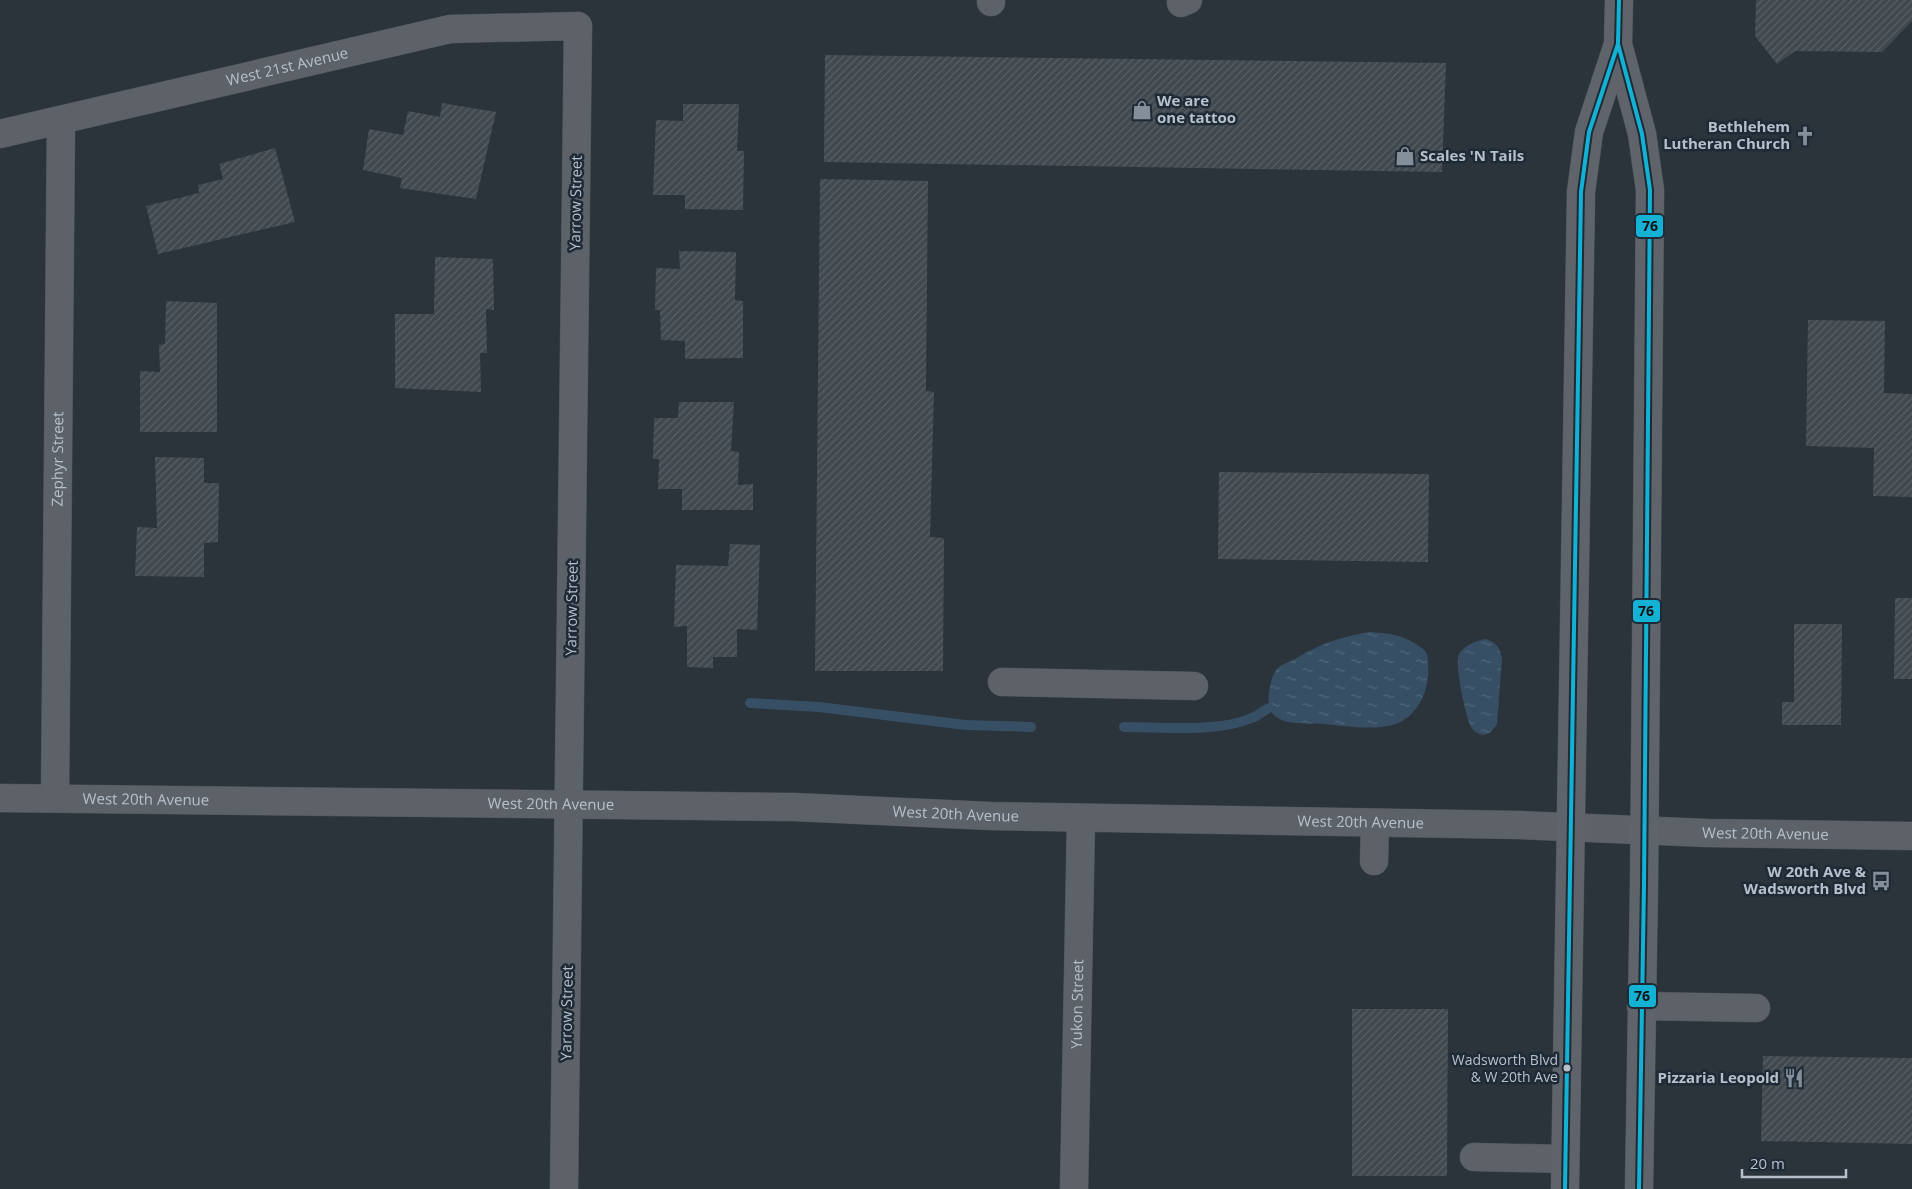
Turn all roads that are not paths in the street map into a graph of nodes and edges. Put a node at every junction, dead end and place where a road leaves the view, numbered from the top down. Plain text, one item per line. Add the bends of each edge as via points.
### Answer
1 (1619, 0) edge
2 (578, 26) joint
3 (1618, 44) junction
4 (61, 120) junction
5 (0, 134) edge
6 (1002, 682) dead end
7 (1194, 686) dead end
8 (0, 798) edge
9 (54, 798) junction
10 (570, 803) junction
11 (1081, 818) junction
12 (1375, 822) junction
13 (1570, 828) junction
14 (1644, 830) junction
15 (1912, 836) edge
16 (1374, 861) dead end
17 (1642, 1006) junction
18 (1756, 1008) dead end
19 (1474, 1157) dead end
20 (1565, 1160) junction
21 (564, 1189) edge
22 (1074, 1189) edge
23 (1565, 1189) edge
24 (1639, 1189) edge

1 - 3 main road
2 - 4 street, West 21st Avenue via 450,29
2 - 10 street, Yarrow Street
3 - 13 main road via 1589,132 1581,192
3 - 14 main road via 1642,134 1650,190
4 - 5 street, West 21st Avenue
4 - 9 street, Zephyr Street
6 - 7 street
8 - 9 street, West 20th Avenue
9 - 10 street, West 20th Avenue
10 - 11 street, West 20th Avenue via 794,807
10 - 21 street, Yarrow Street
11 - 12 street, West 20th Avenue
11 - 22 street, Yukon Street
12 - 13 street, West 20th Avenue
12 - 16 street
13 - 14 street, West 20th Avenue
13 - 20 main road
14 - 15 street, West 20th Avenue
14 - 17 main road
17 - 18 street
17 - 24 main road
19 - 20 street
20 - 23 main road

